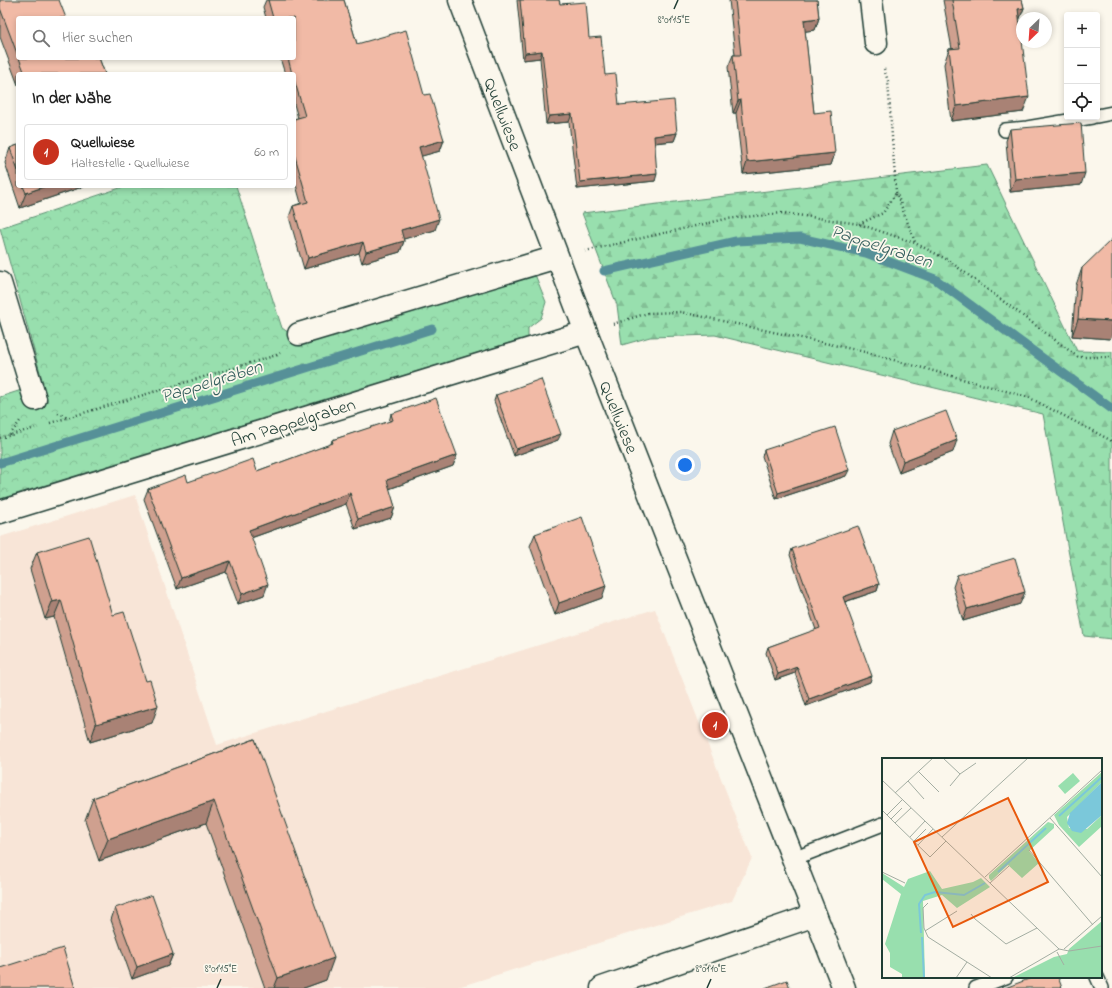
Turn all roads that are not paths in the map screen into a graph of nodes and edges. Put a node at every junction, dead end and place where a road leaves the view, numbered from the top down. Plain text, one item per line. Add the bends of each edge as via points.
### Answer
1 (460, 0) edge
2 (872, 0) edge
3 (876, 43) road end
4 (1112, 113) edge
5 (1100, 115) edge
6 (1074, 120) edge
7 (1005, 130) dead end
8 (557, 257) junction
9 (0, 283) edge
10 (586, 332) junction
11 (299, 334) road end
12 (35, 399) dead end
13 (0, 512) edge
14 (882, 824) edge
15 (793, 859) junction
16 (815, 916) junction
17 (1003, 978) edge
18 (1097, 978) edge
19 (602, 988) edge
20 (844, 988) edge
21 (976, 988) edge
22 (1102, 988) edge

1 - 8 street, Quellwiese
2 - 3 street
4 - 5 lane
6 - 7 lane
8 - 10 street, Quellwiese
8 - 11 street
9 - 12 street
10 - 13 street, Am Pappelgraben
10 - 15 street, Quellwiese
14 - 15 lane
15 - 16 street, Quellwiese
16 - 19 street
16 - 20 street, Quellwiese
17 - 21 lane
18 - 22 lane

